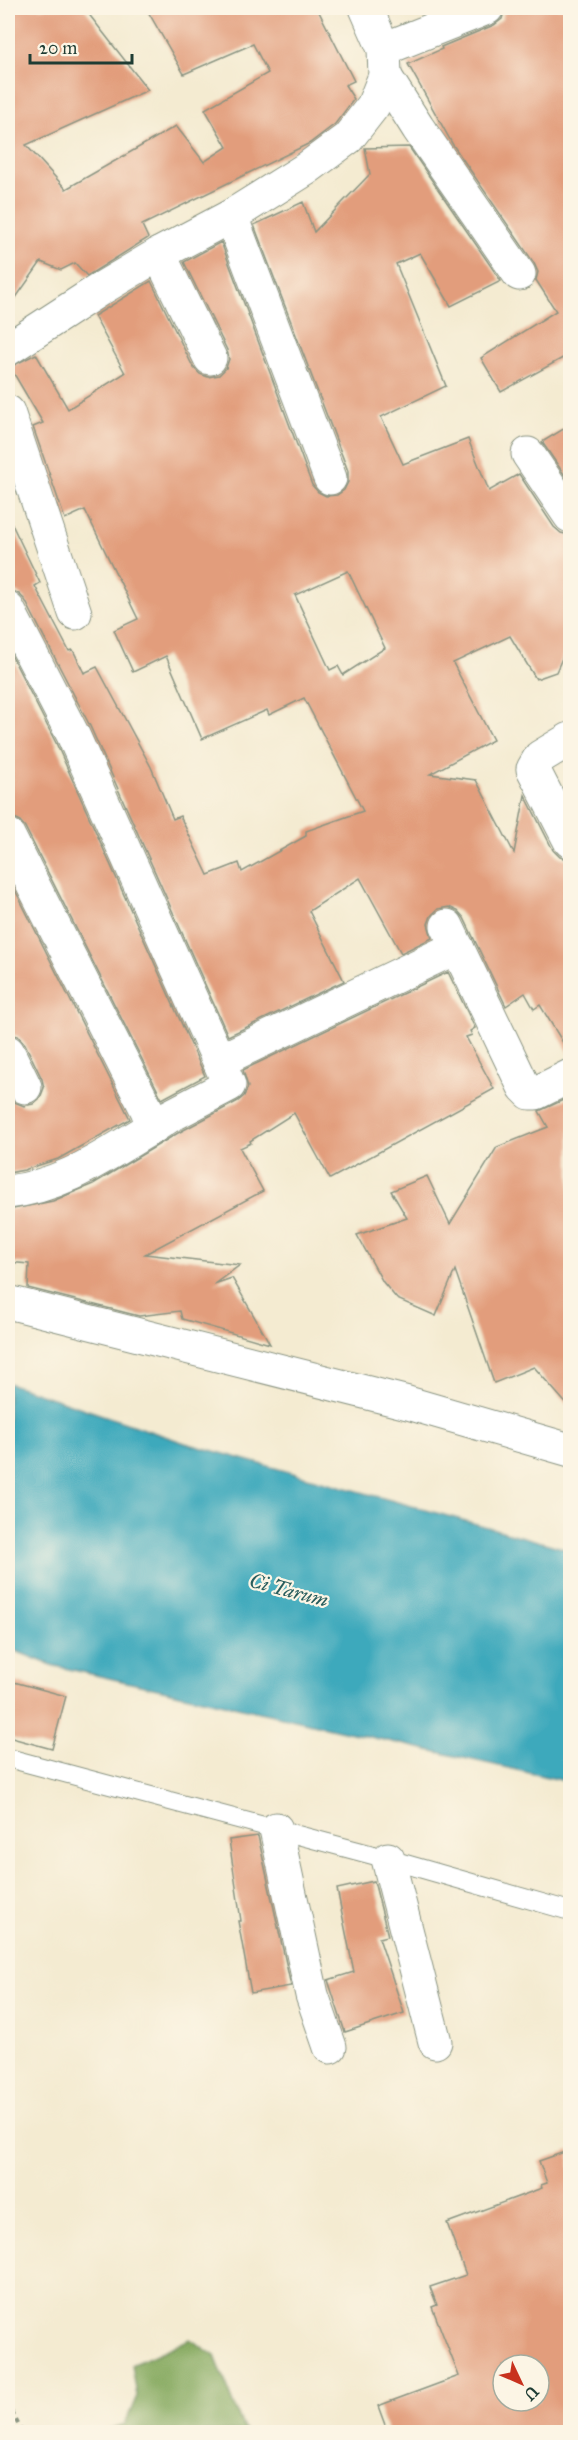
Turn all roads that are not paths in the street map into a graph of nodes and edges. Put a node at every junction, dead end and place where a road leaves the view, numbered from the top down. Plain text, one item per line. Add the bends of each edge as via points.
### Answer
1 (366, 8) edge
2 (488, 8) edge
3 (385, 63) junction
4 (231, 216) junction
5 (159, 254) junction
6 (519, 274) dead end
7 (8, 349) edge
8 (210, 358) dead end
9 (8, 412) edge
10 (528, 454) dead end
11 (330, 478) dead end
12 (570, 516) edge
13 (8, 609) edge
14 (75, 613) dead end
15 (570, 739) edge
16 (8, 836) edge
17 (570, 841) edge
18 (8, 1052) edge
19 (219, 1061) junction
20 (570, 1076) edge
21 (25, 1087) dead end
22 (153, 1127) junction
23 (8, 1192) edge
24 (8, 1302) edge
25 (570, 1450) edge
26 (8, 1758) edge
27 (276, 1829) junction
28 (388, 1859) junction
29 (570, 1911) edge
30 (435, 2042) dead end
31 (330, 2047) dead end

1 - 3 street
2 - 3 street
3 - 4 street via 373,106 348,138
3 - 6 street via 424,137
4 - 5 street
4 - 11 street
5 - 7 street
5 - 8 street
9 - 14 street
10 - 12 street
13 - 19 street via 73,735
15 - 17 street via 540,757 533,769
16 - 22 street
18 - 21 street
19 - 20 street via 452,936 524,1087 536,1094
19 - 22 street via 229,1085
22 - 23 street via 63,1179
24 - 25 street via 408,1403
26 - 27 lane
27 - 28 lane
27 - 31 street via 312,1995
28 - 29 lane
28 - 30 street

